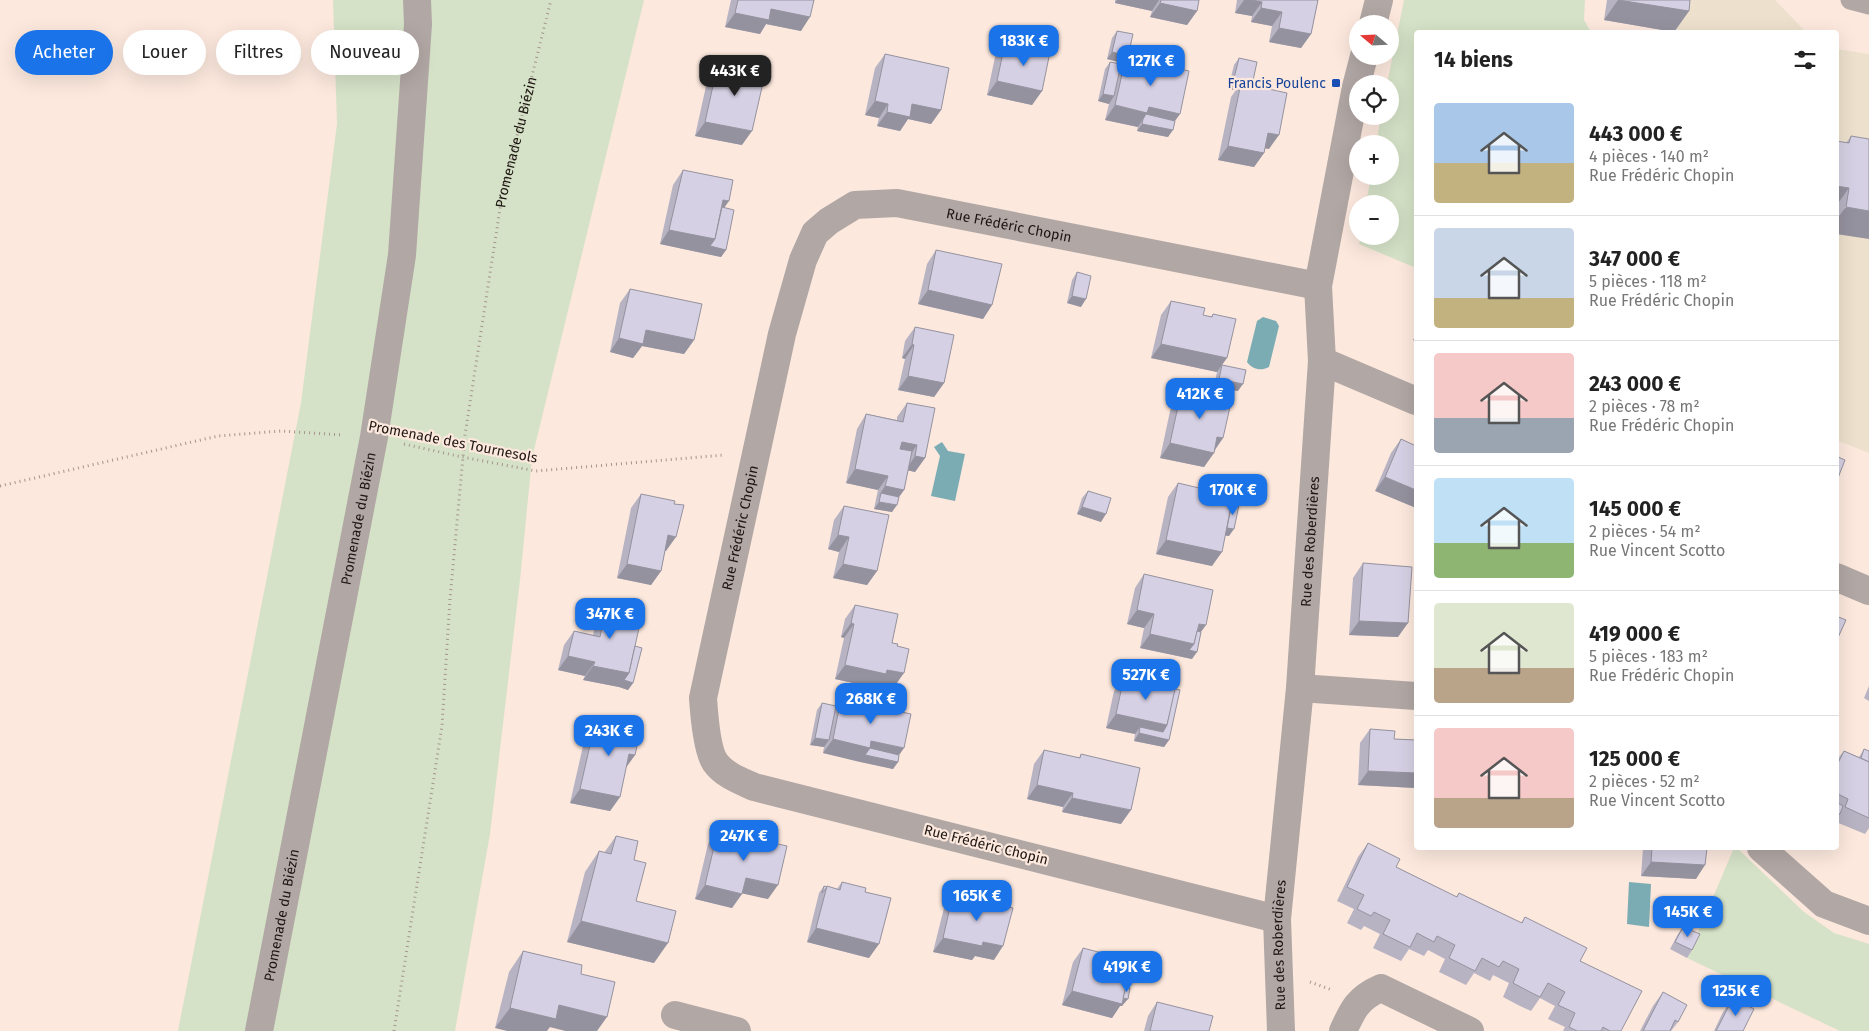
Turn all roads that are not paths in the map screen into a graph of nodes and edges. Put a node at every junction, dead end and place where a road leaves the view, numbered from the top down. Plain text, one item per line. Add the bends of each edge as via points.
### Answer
1 (417, 0) edge
2 (1379, 0) edge
3 (1850, 0) edge
4 (1869, 5) edge
5 (1375, 15) edge
6 (1362, 65) edge
7 (1318, 286) junction
8 (1322, 361) junction
9 (1414, 400) edge
10 (1839, 578) edge
11 (1869, 591) edge
12 (1300, 688) junction
13 (1414, 696) edge
14 (1763, 850) edge
15 (1277, 919) junction
16 (1869, 921) edge
17 (675, 1016) dead end
18 (259, 1031) edge
19 (737, 1031) edge
20 (1281, 1031) edge
21 (1343, 1031) edge
22 (1470, 1031) edge

1 - 18 street, Promenade du Biézin via 402,255 374,437
2 - 5 street
3 - 4 lane
6 - 7 street, Rue des Roberdières
7 - 8 street, Rue des Roberdières
7 - 15 street, Rue Frédéric Chopin via 897,203 855,205 829,221 815,233 803,260 782,334 704,698 706,728 715,762 734,778 754,787
8 - 9 street
8 - 12 street, Rue des Roberdières
10 - 11 street
12 - 13 street
12 - 15 street, Rue des Roberdières
14 - 16 street via 1824,904
15 - 20 street, Rue des Roberdières
17 - 19 street
21 - 22 street via 1353,1009 1367,995 1381,988

